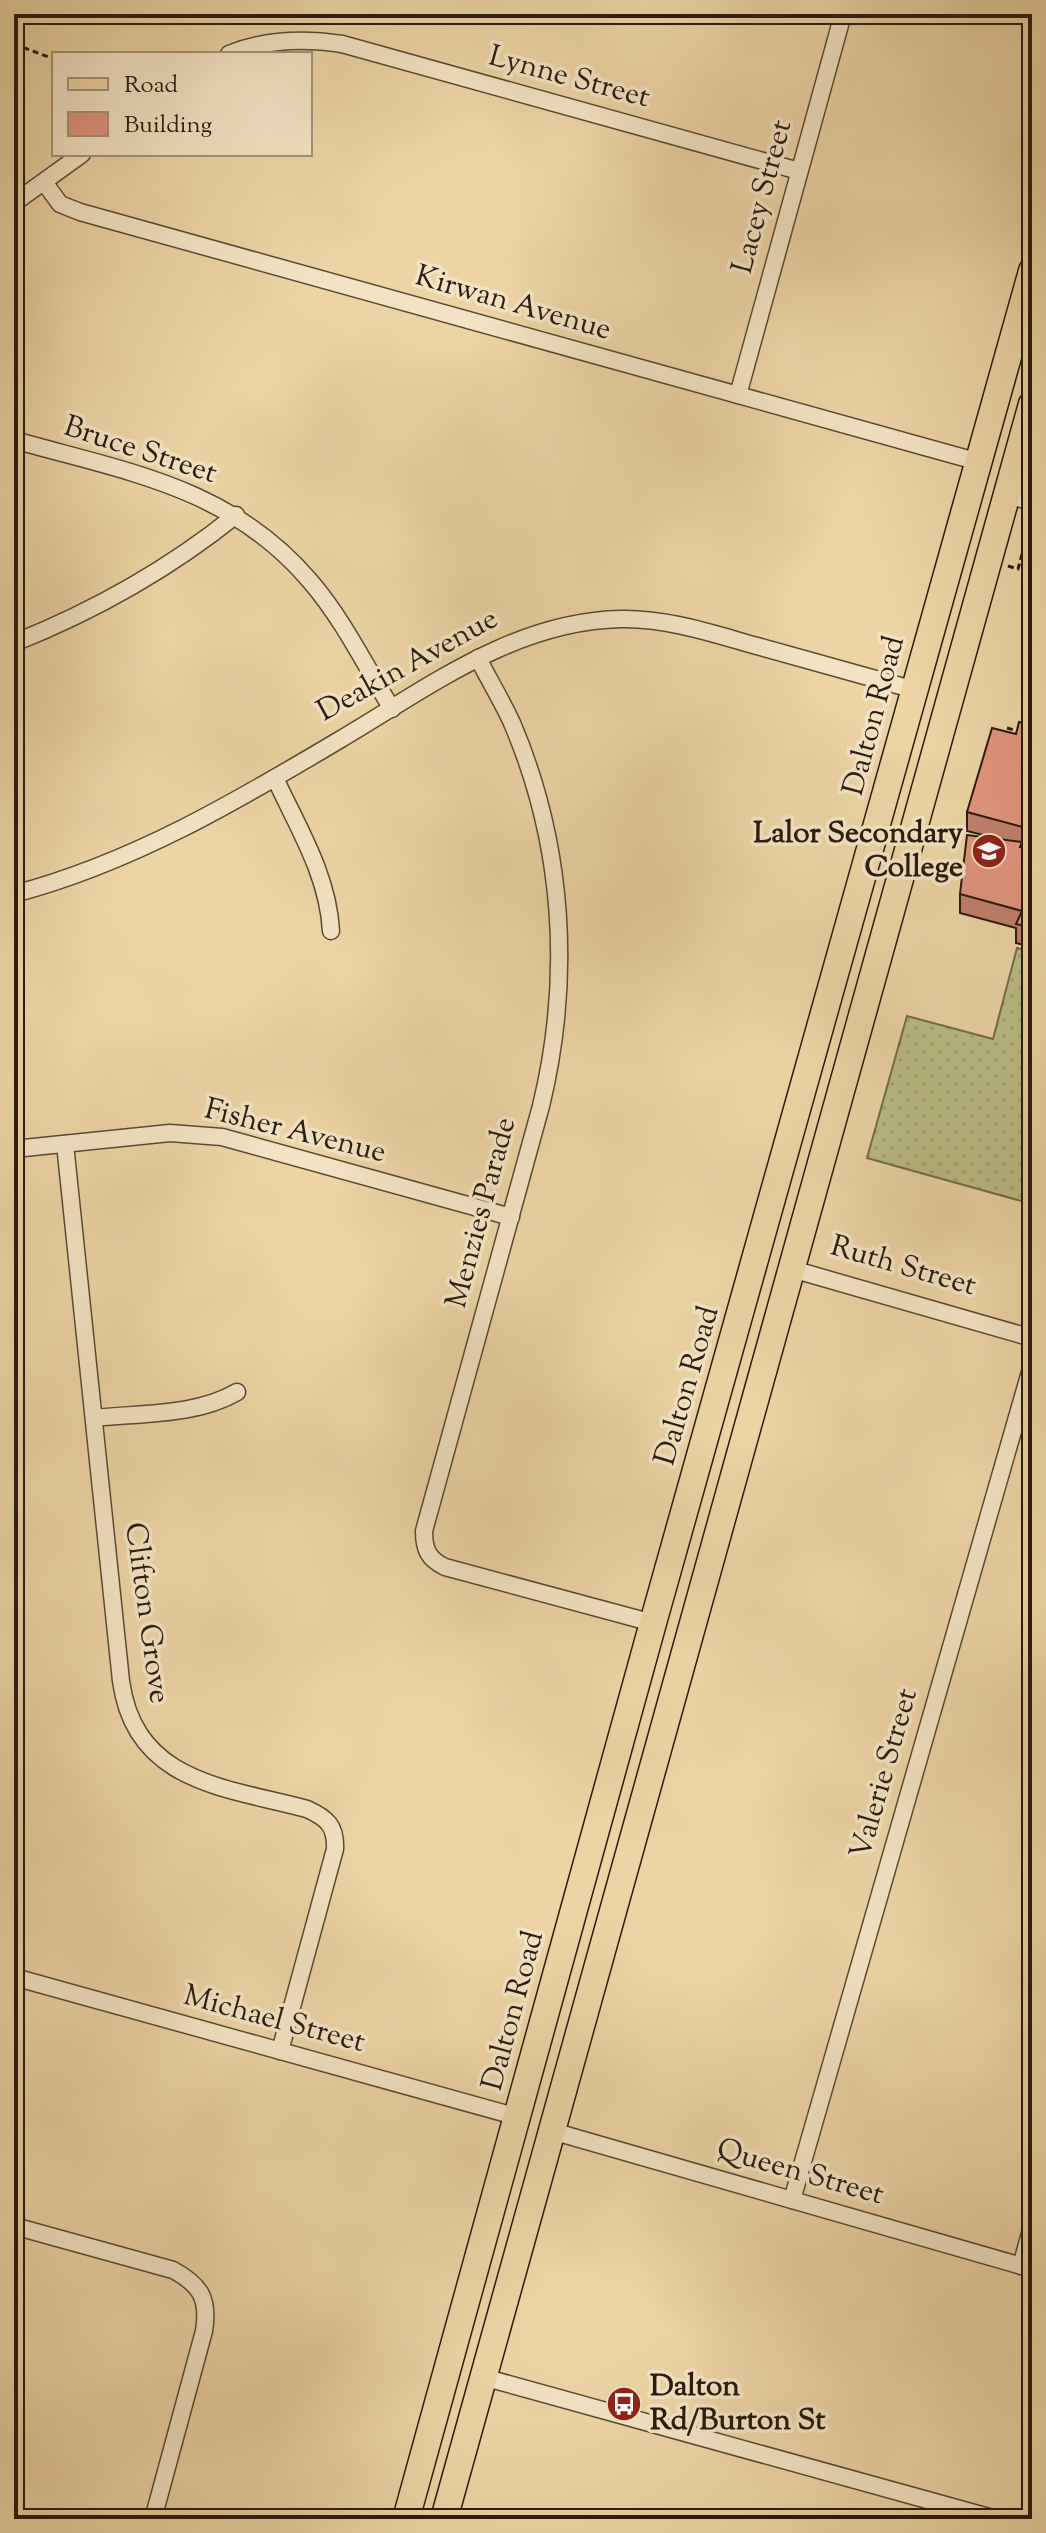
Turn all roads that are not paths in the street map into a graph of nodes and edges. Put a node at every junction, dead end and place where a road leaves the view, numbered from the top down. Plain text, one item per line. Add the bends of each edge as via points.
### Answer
1 (843, 14) edge
2 (235, 52) edge
3 (79, 156) edge
4 (799, 171) junction
5 (44, 182) junction
6 (14, 203) edge
7 (1032, 271) edge
8 (738, 395) junction
9 (1032, 404) edge
10 (14, 440) edge
11 (979, 462) junction
12 (1020, 499) edge
13 (236, 515) junction
14 (14, 643) edge
15 (478, 658) junction
16 (915, 690) junction
17 (950, 700) junction
18 (392, 709) junction
19 (275, 778) junction
20 (14, 894) edge
21 (331, 931) dead end
22 (65, 1144) junction
23 (14, 1149) edge
24 (511, 1217) junction
25 (757, 1259) junction
26 (792, 1269) junction
27 (1032, 1338) edge
28 (1032, 1365) edge
29 (237, 1392) dead end
30 (94, 1418) junction
31 (653, 1623) junction
32 (14, 1977) edge
33 (280, 2051) junction
34 (518, 2117) junction
35 (552, 2131) junction
36 (792, 2200) junction
37 (14, 2226) edge
38 (1032, 2226) edge
39 (1026, 2267) edge
40 (449, 2367) junction
41 (483, 2377) junction
42 (153, 2519) edge
43 (406, 2519) edge
44 (444, 2519) edge
45 (996, 2519) edge

1 - 4 street, Lacey Street
2 - 4 street, Lynne Street via 289,40 342,44
3 - 5 street
4 - 8 street, Lacey Street
5 - 6 street
5 - 8 street, Kirwan Avenue via 60,204 80,212
7 - 11 main road, Dalton Road
8 - 11 street, Kirwan Avenue
9 - 12 main road
10 - 13 street, Bruce Street via 175,486
11 - 16 main road, Dalton Road
12 - 17 main road
13 - 14 street via 154,573
13 - 18 street, Bruce Street via 312,583
15 - 16 street, Deakin Avenue via 539,631 624,619 700,630
15 - 18 street, Deakin Avenue
15 - 24 street, Menzies Parade via 511,722 537,797 559,915 558,1011 551,1063
16 - 17 main road, Deakin Avenue
16 - 25 main road, Dalton Road
17 - 26 main road
18 - 19 street, Deakin Avenue
19 - 20 street, Deakin Avenue via 137,851
19 - 21 street via 322,878
22 - 23 street, Fisher Avenue
22 - 24 street, Fisher Avenue via 170,1133 222,1137
22 - 30 street, Clifton Grove
24 - 31 street, Menzies Parade via 424,1544 435,1562 445,1567
25 - 26 main road, Ruth Street
25 - 31 main road, Dalton Road
26 - 27 street, Ruth Street
26 - 35 main road
28 - 36 street, Valerie Street
29 - 30 street via 200,1407
30 - 33 street, Clifton Grove via 121,1681 137,1729 173,1769 307,1809 324,1817 336,1837
31 - 34 main road, Dalton Road
32 - 33 street, Michael Street
33 - 34 street, Michael Street
34 - 40 main road, Dalton Road
35 - 36 street, Queen Street
35 - 41 main road
36 - 39 street, Queen Street
37 - 42 street via 173,2270 201,2292 204,2331
38 - 39 street
40 - 41 main road
40 - 43 main road, Dalton Road
41 - 44 main road
41 - 45 street

